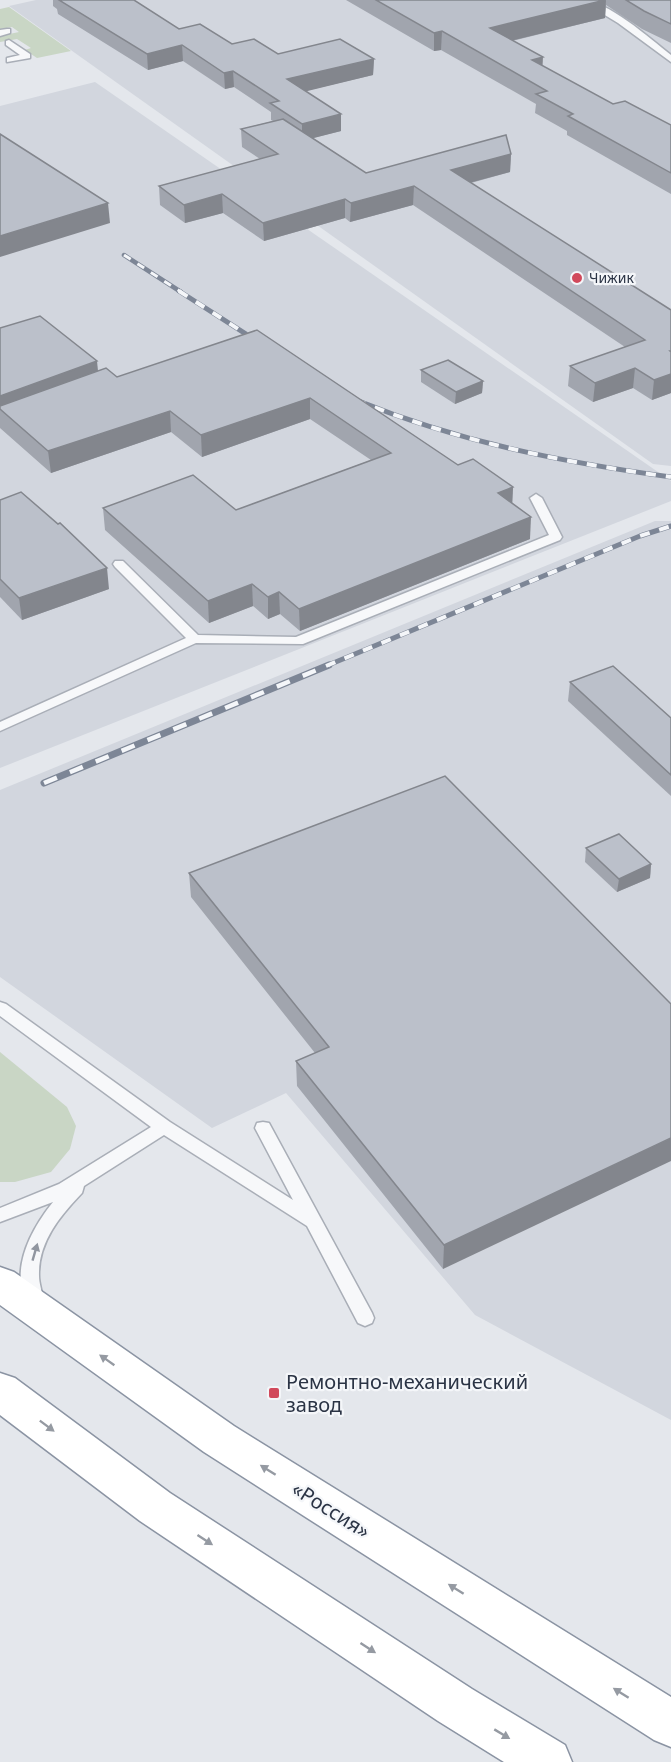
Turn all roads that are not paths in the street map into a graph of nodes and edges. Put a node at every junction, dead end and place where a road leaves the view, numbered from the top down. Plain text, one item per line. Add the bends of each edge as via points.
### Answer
1 (584, 0) edge
2 (9, 43) dead end
3 (0, 52) edge
4 (671, 59) edge
5 (10, 60) junction
6 (0, 62) edge
7 (536, 498) dead end
8 (119, 564) dead end
9 (194, 639) junction
10 (0, 727) edge
11 (0, 1008) edge
12 (164, 1127) junction
13 (263, 1128) dead end
14 (84, 1179) junction
15 (0, 1215) edge
16 (312, 1221) junction
17 (0, 1283) edge
18 (35, 1310) junction
19 (365, 1318) dead end
20 (0, 1391) edge
21 (671, 1724) edge
22 (548, 1762) edge

1 - 4 lane via 621,21
2 - 5 lane via 27,56
3 - 5 lane
5 - 6 lane
7 - 9 lane via 556,537 298,641
8 - 9 lane
9 - 10 lane
11 - 12 lane
12 - 14 lane
12 - 16 lane
13 - 16 lane
14 - 15 lane via 34,1205
18 -> 14 lane via 30,1272 36,1245 48,1220
16 - 19 lane
17 - 18 highway, «Россия»
21 -> 18 highway, «Россия» via 219,1439
20 -> 22 highway via 155,1507

